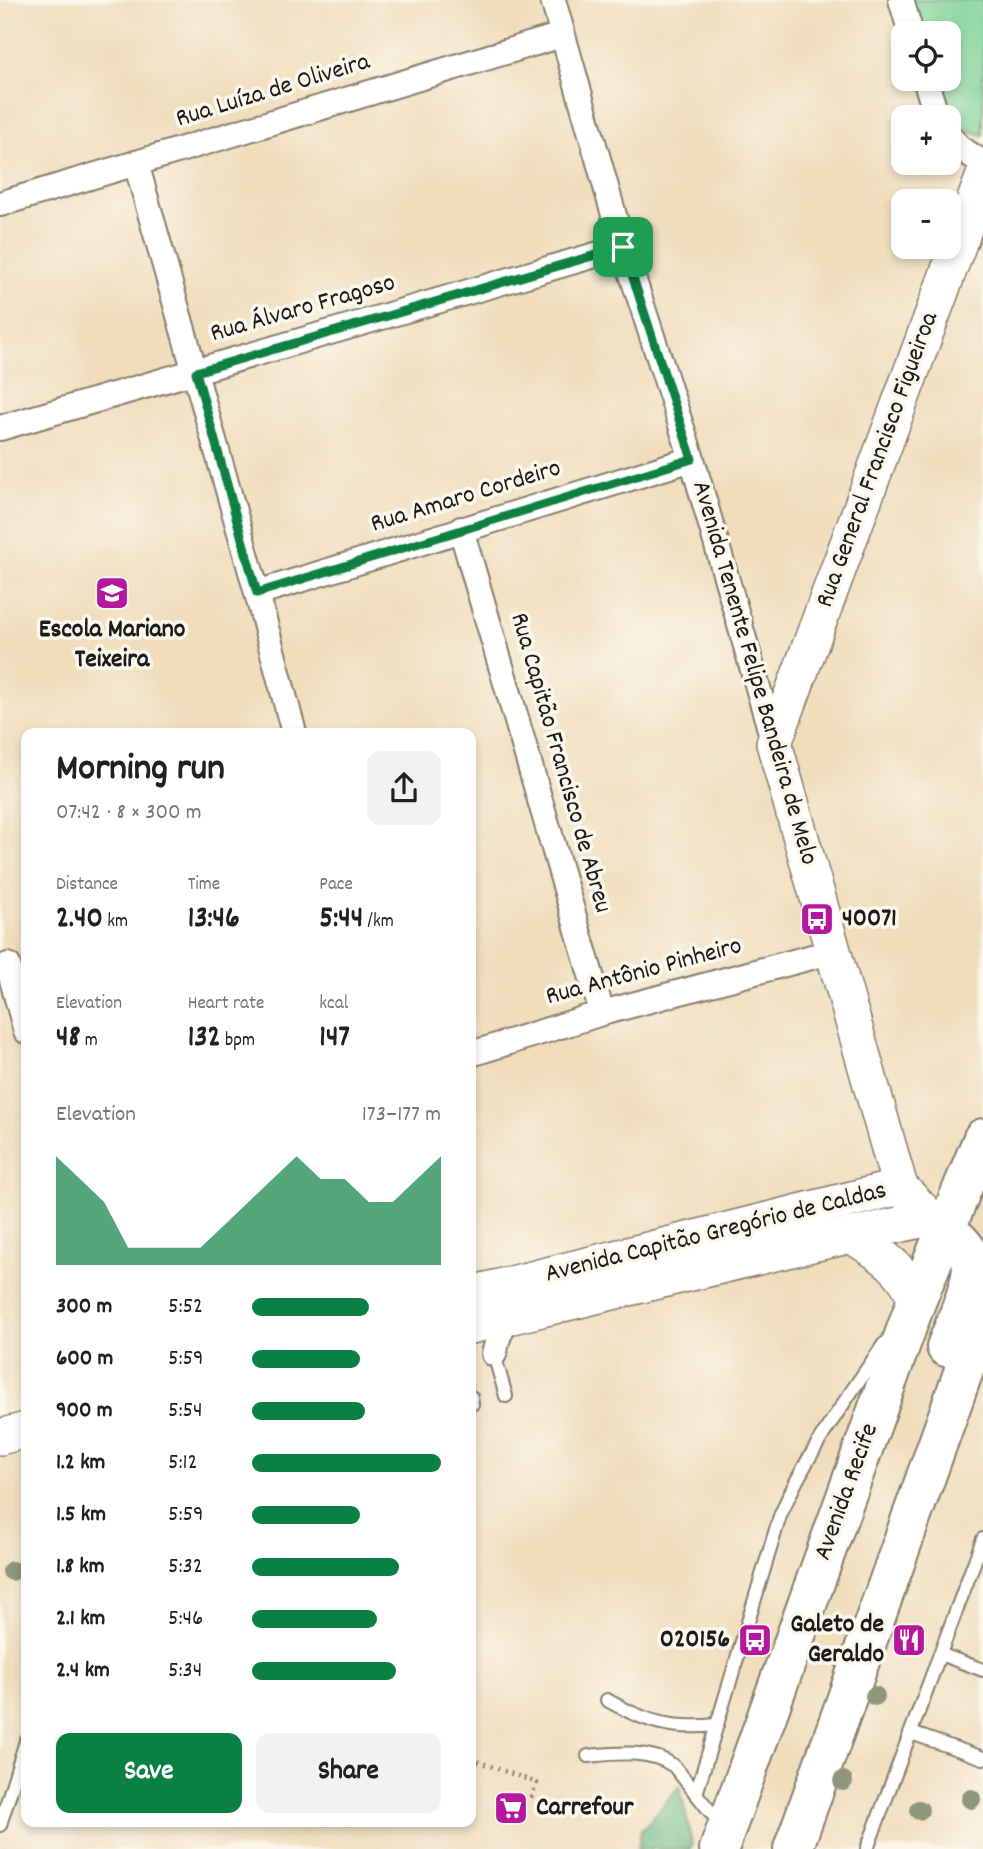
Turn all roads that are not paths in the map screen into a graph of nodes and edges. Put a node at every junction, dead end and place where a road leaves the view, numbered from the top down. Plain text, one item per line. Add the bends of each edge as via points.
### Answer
1 (553, 0) edge
2 (901, 0) edge
3 (907, 21) edge
4 (562, 35) junction
5 (961, 149) edge
6 (136, 163) junction
7 (983, 163) edge
8 (983, 178) edge
9 (0, 204) edge
10 (623, 247) junction
11 (196, 372) junction
12 (0, 428) edge
13 (692, 459) junction
14 (461, 529) junction
15 (257, 593) junction
16 (293, 728) edge
17 (774, 743) junction
18 (834, 951) junction
19 (11, 964) edge
20 (21, 1009) edge
21 (602, 1013) junction
22 (476, 1052) edge
23 (983, 1138) edge
24 (900, 1187) junction
25 (938, 1224) junction
26 (851, 1235) junction
27 (476, 1293) edge
28 (916, 1302) junction
29 (509, 1317) junction
30 (983, 1317) edge
31 (476, 1324) edge
32 (494, 1354) joint
33 (506, 1396) dead end
34 (21, 1431) edge
35 (0, 1437) edge
36 (983, 1539) edge
37 (940, 1654) junction
38 (983, 1670) edge
39 (851, 1688) junction
40 (607, 1700) dead end
41 (717, 1725) junction
42 (911, 1733) junction
43 (588, 1756) dead end
44 (21, 1757) edge
45 (983, 1758) edge
46 (696, 1794) junction
47 (0, 1825) edge
48 (722, 1840) edge
49 (793, 1849) edge
50 (867, 1849) edge

1 - 4 street, Avenida Tenente Felipe Bandeira de Melo
2 - 3 street
4 - 6 street, Rua Luíza de Oliveira
4 - 10 street, Avenida Tenente Felipe Bandeira de Melo
5 - 7 street
6 - 9 street, Rua Luíza de Oliveira
6 - 11 street
8 - 17 main road, Rua General Francisco Figueiroa
10 - 11 street, Rua Álvaro Fragoso
10 - 13 street, Avenida Tenente Felipe Bandeira de Melo
11 - 12 street, Rua Álvaro Fragoso
11 - 15 street
13 - 14 street, Rua Amaro Cordeiro
13 - 17 street, Avenida Tenente Felipe Bandeira de Melo
14 - 15 street, Rua Amaro Cordeiro
14 - 21 street, Rua Capitão Francisco de Abreu
15 - 16 street
17 - 18 main road, Avenida Tenente Felipe Bandeira de Melo
18 - 21 street, Rua Antônio Pinheiro
18 - 24 main road, Avenida Tenente Felipe Bandeira de Melo
19 - 20 street
21 - 22 street, Rua Antônio Pinheiro
23 - 25 main road, Avenida Recife
24 - 25 main road, Avenida Capitão Gregório de Caldas
24 - 27 main road, Avenida Capitão Gregório de Caldas
25 - 26 main road
25 - 28 main road, Avenida Recife
25 - 39 main road via 968,1252 972,1267 860,1602 851,1648
26 - 28 main road, Avenida Capitão Gregório de Caldas via 894,1265 912,1288
26 - 29 main road, Avenida Capitão Gregório de Caldas
28 - 41 lane via 821,1437 790,1492
28 - 48 main road, Avenida Recife
29 - 31 main road, Avenida Capitão Gregório de Caldas
29 - 32 street
30 - 39 main road
32 - 33 lane
34 - 35 main road
36 - 37 lane
37 - 38 lane
37 - 42 lane
39 - 49 main road
40 - 41 lane via 655,1723
41 - 46 lane
42 - 45 lane
42 - 50 lane
43 - 46 lane via 635,1754 665,1760
44 - 47 lane
46 - 48 lane

